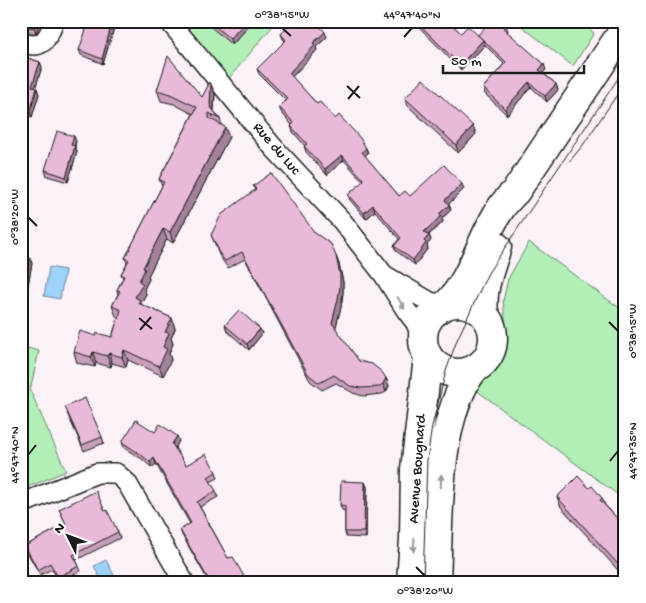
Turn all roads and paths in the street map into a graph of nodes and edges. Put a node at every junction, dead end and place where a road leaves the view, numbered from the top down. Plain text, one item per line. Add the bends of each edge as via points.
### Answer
1 (54, 21) edge
2 (169, 21) edge
3 (625, 28) edge
4 (21, 42) edge
5 (516, 191) junction
6 (384, 275) junction
7 (446, 305) junction
8 (484, 313) junction
9 (426, 349) junction
10 (474, 370) junction
11 (21, 504) edge
12 (184, 582) edge
13 (411, 582) edge
14 (436, 582) edge

1 - 4 street via 41,44 30,46
2 - 6 street, Rue du Luc
3 - 5 main road, Avenue Bougnard
5 - 7 main road, Avenue Bougnard via 501,208 465,280
5 - 8 main road, Avenue Bougnard via 484,287
6 - 7 street, Rue du Luc via 430,302
6 -> 9 street, Rue du Luc via 416,323
7 - 8 main road via 464,303
7 - 9 main road, Avenue Bougnard via 428,319 424,330
8 - 10 main road, Avenue Bougnard via 494,335 493,345 489,355
9 - 10 main road via 436,366 446,371 465,373
9 -> 13 main road, Avenue Bougnard via 415,469
14 -> 10 main road, Avenue Bougnard via 441,474 447,436 465,381
11 - 12 street via 97,473 116,473 127,482

